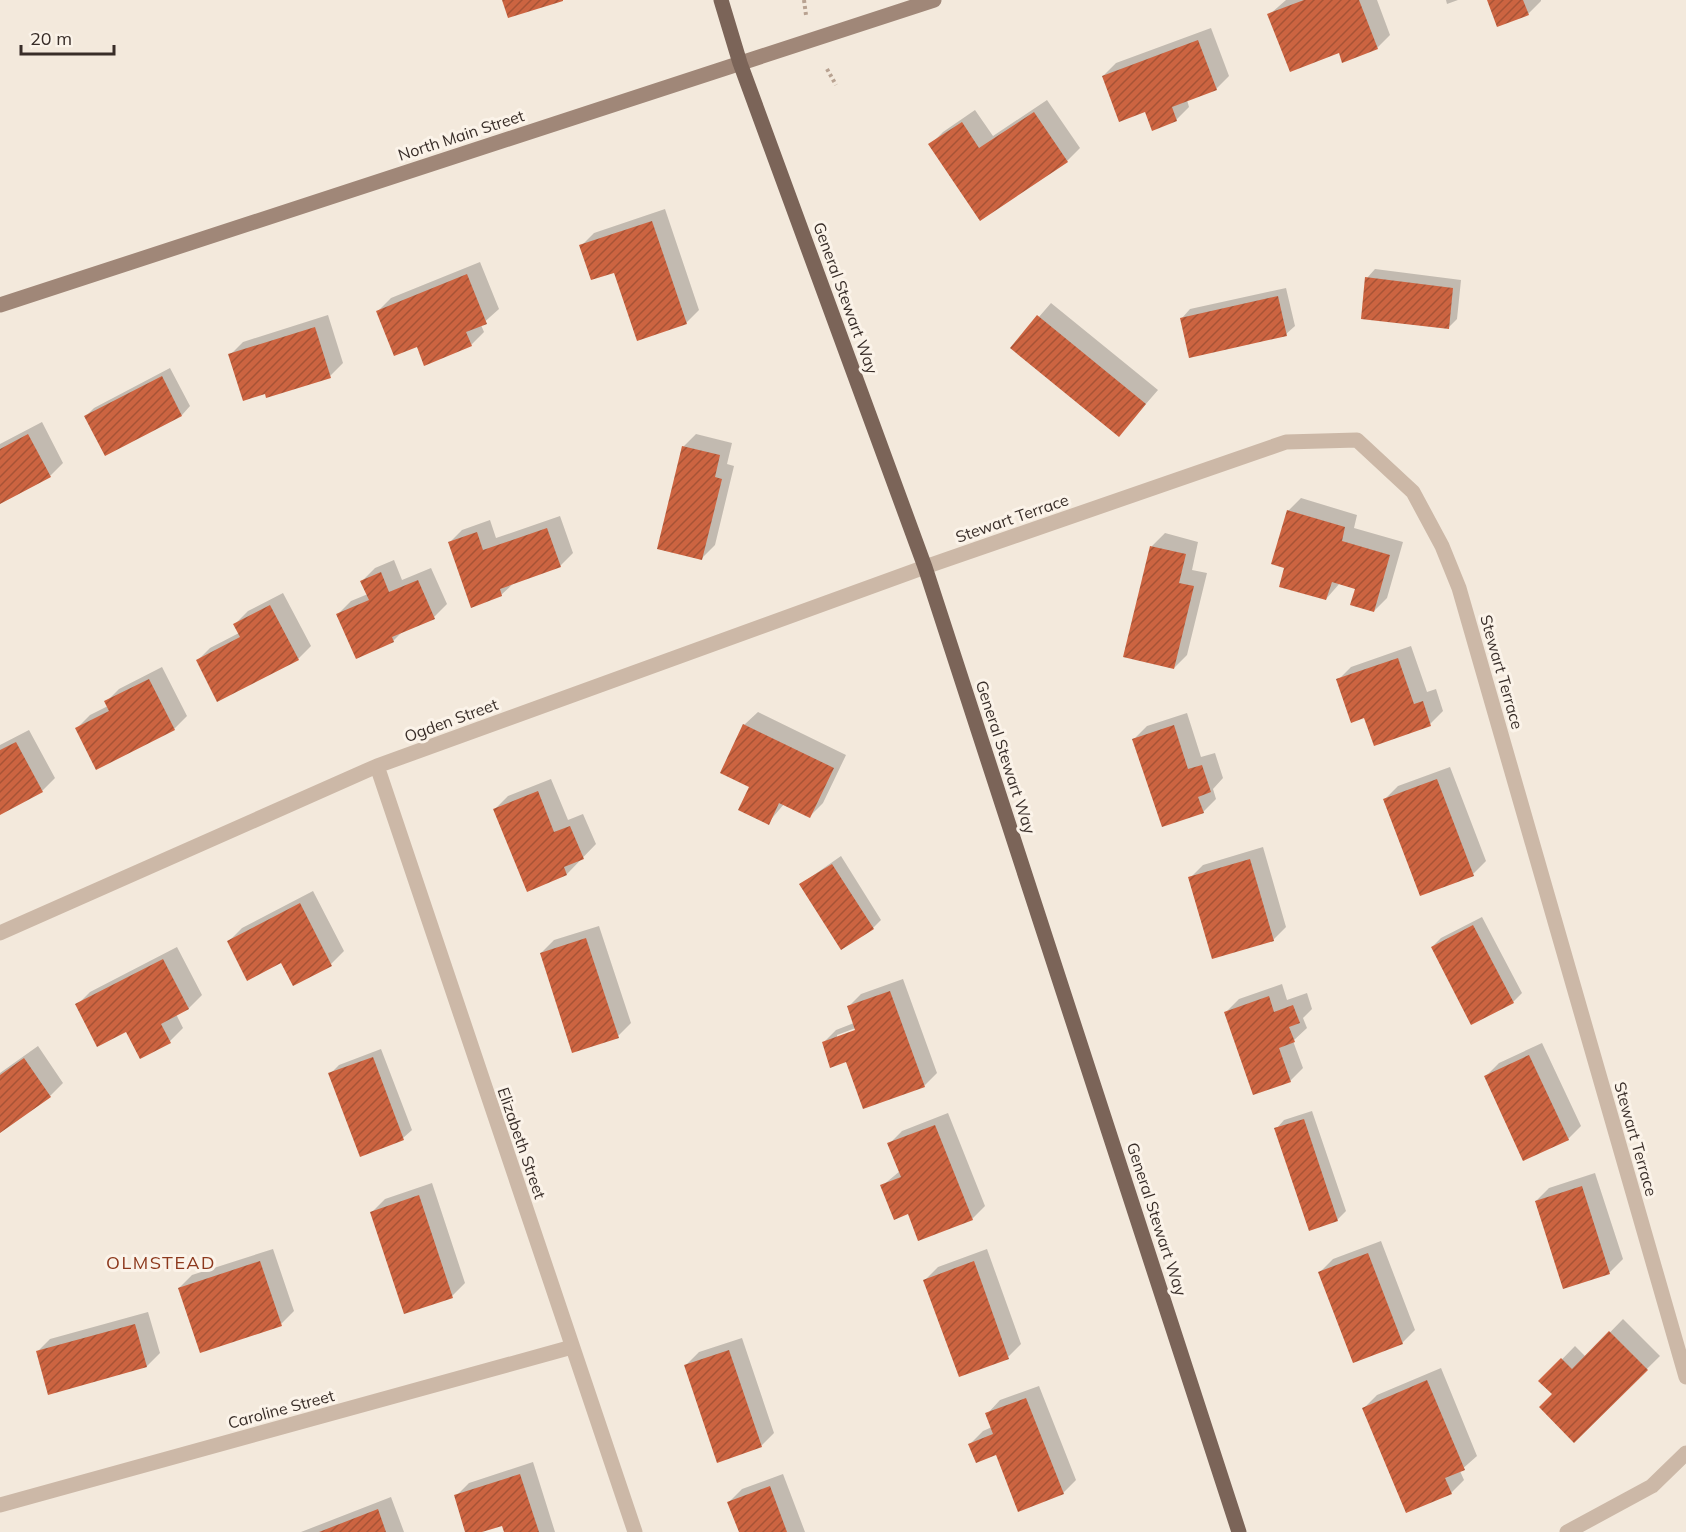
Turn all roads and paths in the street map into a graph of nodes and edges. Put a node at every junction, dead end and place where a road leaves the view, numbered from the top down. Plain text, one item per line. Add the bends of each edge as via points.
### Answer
1 (721, 0) edge
2 (804, 0) edge
3 (934, 0) edge
4 (806, 15) dead end
5 (740, 63) junction
6 (827, 69) dead end
7 (836, 85) dead end
8 (0, 305) edge
9 (925, 567) junction
10 (377, 766) junction
11 (0, 933) edge
12 (572, 1347) junction
13 (1686, 1377) edge
14 (1686, 1453) edge
15 (0, 1505) edge
16 (635, 1532) edge
17 (1239, 1532) edge
18 (1568, 1532) edge

1 - 5 main road, General Stewart Way
2 - 4 path
3 - 5 street, North Main Street
5 - 8 street, North Main Street
5 - 9 main road, General Stewart Way
6 - 7 path
9 - 10 street, Ogden Street
9 - 13 street, Stewart Terrace via 1286,442 1357,440 1413,492 1459,588
9 - 17 main road, General Stewart Way
10 - 11 street, Ogden Street
10 - 12 street, Elizabeth Street
12 - 15 street, Caroline Street
12 - 16 street, Elizabeth Street
14 - 18 street via 1652,1486

